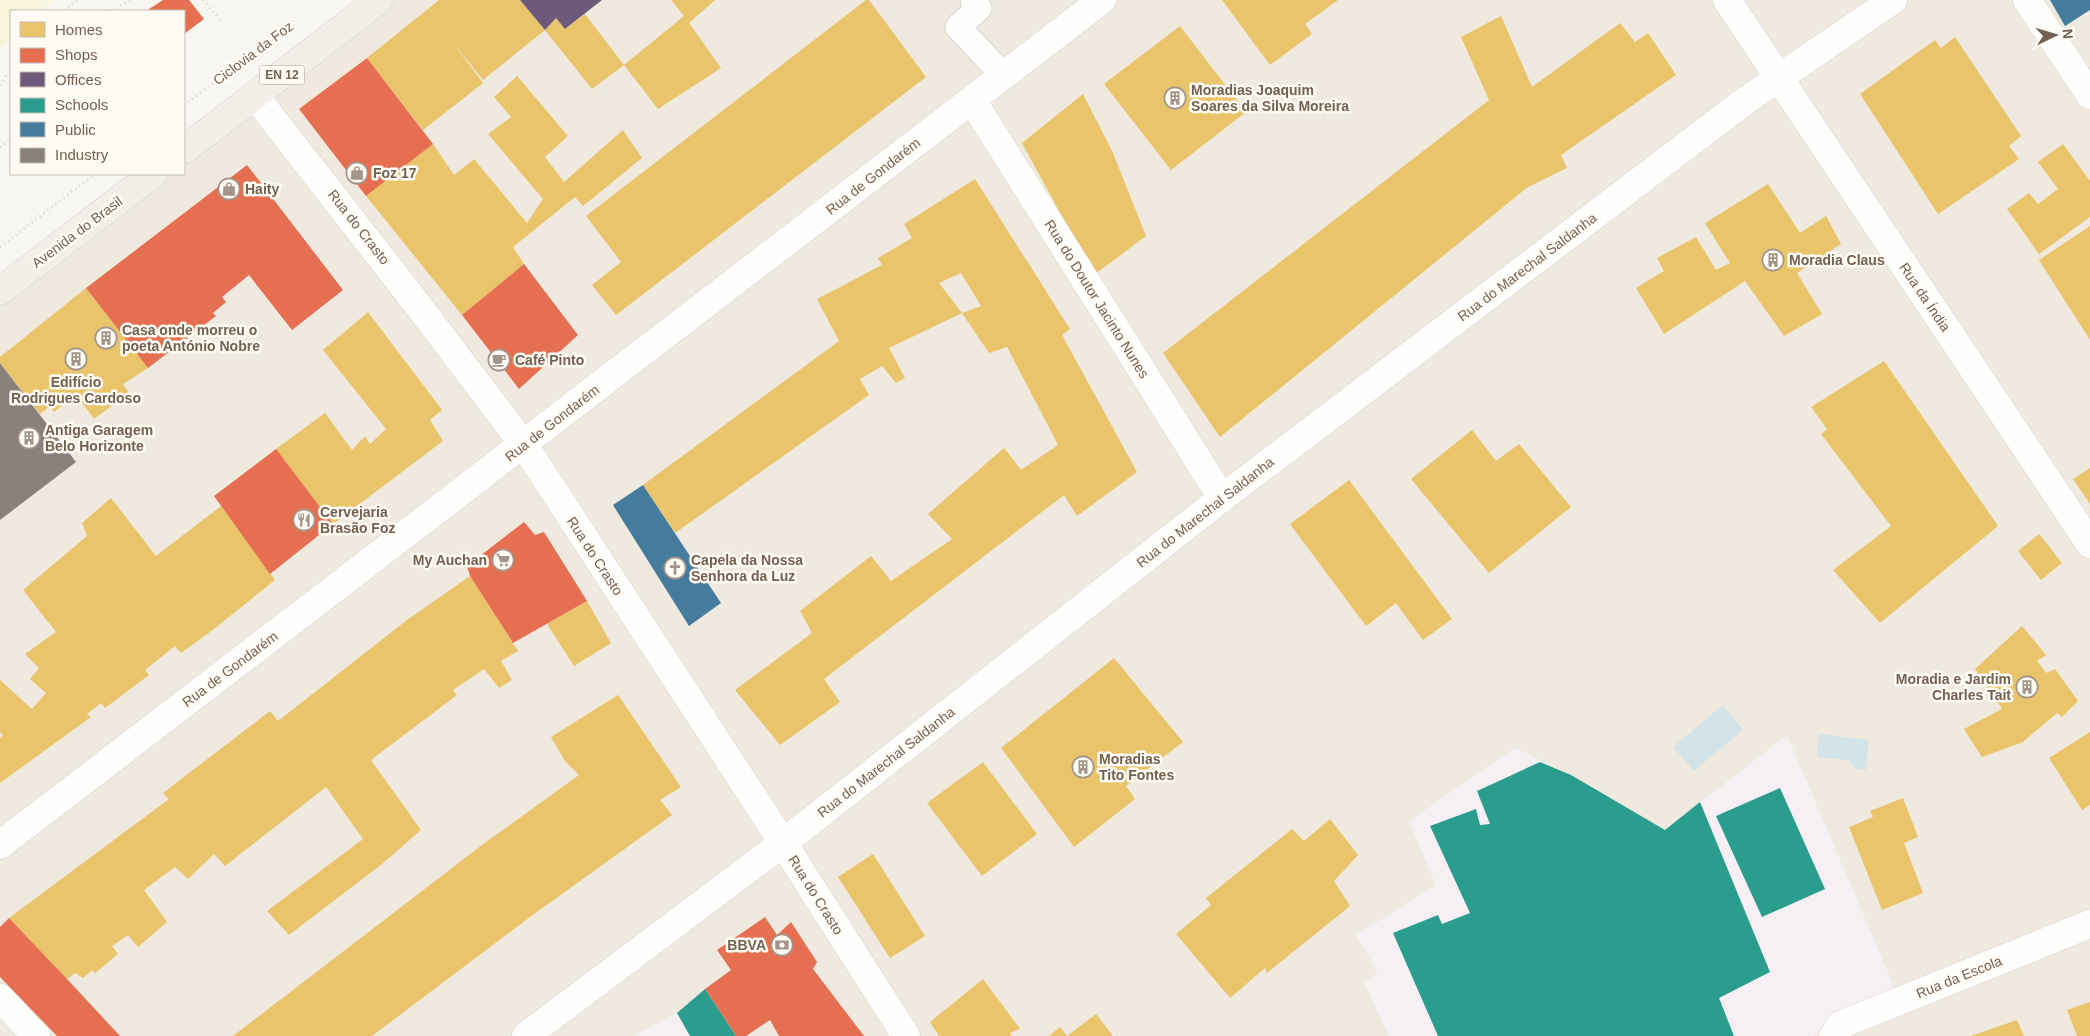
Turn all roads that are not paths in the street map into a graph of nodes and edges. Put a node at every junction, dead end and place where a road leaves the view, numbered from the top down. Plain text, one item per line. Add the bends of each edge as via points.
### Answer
1 (379, 0) edge
2 (973, 0) edge
3 (1102, 0) edge
4 (1727, 0) edge
5 (1893, 0) edge
6 (2026, 0) edge
7 (1004, 76) junction
8 (1778, 77) junction
9 (2090, 95) edge
10 (255, 96) junction
11 (972, 100) junction
12 (185, 149) edge
13 (152, 175) edge
14 (0, 291) edge
15 (524, 445) junction
16 (1222, 498) junction
17 (2090, 544) edge
18 (783, 843) junction
19 (0, 845) edge
20 (2090, 924) edge
21 (0, 998) edge
22 (36, 1036) edge
23 (526, 1036) edge
24 (906, 1036) edge
25 (1833, 1036) edge

1 - 10 main road, EN 12
2 - 7 street via 979,8 958,27
3 - 7 street, Rua de Gondarém
4 - 8 street, Rua da Índia
5 - 8 street, Rua do Marechal Saldanha
6 - 9 street
7 - 11 street, Rua de Gondarém
8 - 16 street, Rua do Marechal Saldanha
8 - 17 street, Rua da Índia
10 - 12 main road, EN 12
10 - 15 street, Rua do Crasto
11 - 15 street, Rua de Gondarém
11 - 16 street, Rua do Doutor Jacinto Nunes
13 - 14 main road, Avenida do Brasil
15 - 18 street, Rua do Crasto
15 - 19 street, Rua de Gondarém
16 - 18 street, Rua do Marechal Saldanha
18 - 23 street, Rua do Marechal Saldanha
18 - 24 street, Rua do Crasto
20 - 25 street, Rua da Escola via 1840,1025
21 - 22 street

